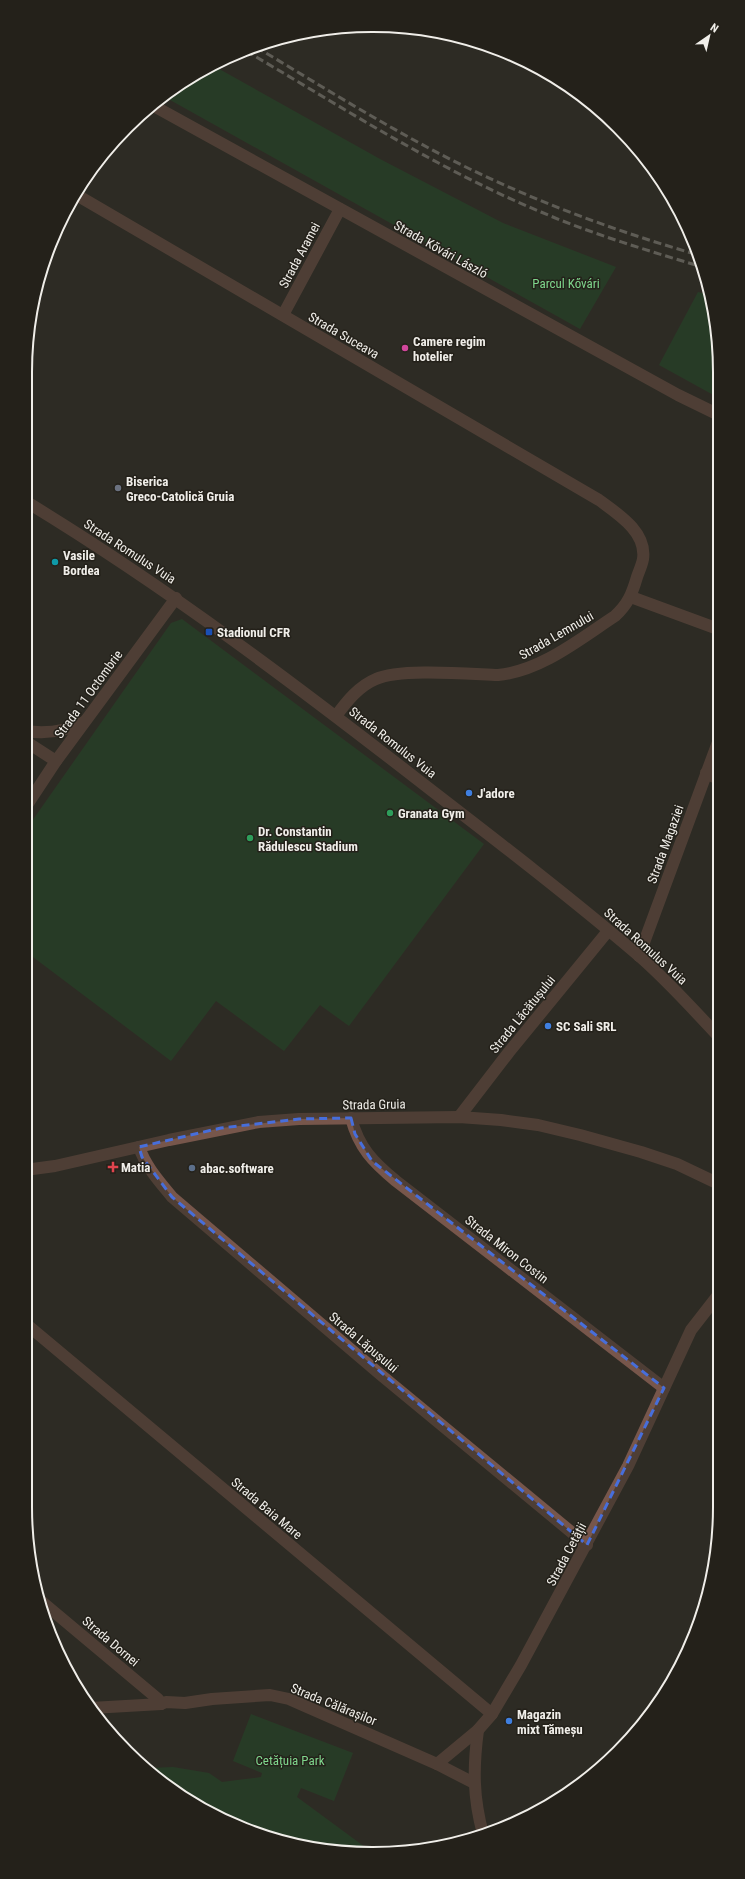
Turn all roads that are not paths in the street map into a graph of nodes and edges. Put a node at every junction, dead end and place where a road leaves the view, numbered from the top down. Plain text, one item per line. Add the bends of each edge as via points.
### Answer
1 (158, 108) edge
2 (81, 197) edge
3 (340, 209) junction
4 (282, 315) junction
5 (713, 412) edge
6 (599, 500) joint
7 (32, 505) edge
8 (632, 596) junction
9 (176, 598) junction
10 (713, 627) edge
11 (336, 716) junction
12 (88, 720) junction
13 (32, 732) edge
14 (32, 746) edge
15 (713, 755) edge
16 (56, 761) junction
17 (706, 773) junction
18 (713, 776) edge
19 (32, 797) edge
20 (608, 931) junction
21 (639, 956) junction
22 (713, 1031) edge
23 (459, 1117) junction
24 (351, 1118) junction
25 (139, 1147) junction
26 (32, 1169) edge
27 (713, 1181) edge
28 (713, 1303) edge
29 (32, 1329) edge
30 (664, 1388) junction
31 (587, 1545) junction
32 (47, 1606) edge
33 (161, 1704) junction
34 (97, 1708) edge
35 (492, 1714) junction
36 (478, 1730) junction
37 (437, 1764) junction
38 (474, 1783) junction
39 (482, 1829) edge

1 - 3 street, Strada Kővári László
2 - 4 street, Strada Suceava
3 - 4 street, Strada Aramei
3 - 5 street, Strada Kővári László
4 - 6 street, Strada Suceava
6 - 8 street, Strada Lemnului via 631,526 641,542 643,558
7 - 9 street, Strada Romulus Vuia
8 - 10 street
8 - 11 street, Strada Lemnului via 615,616 534,666 516,673 394,674 377,678 347,699
9 - 11 street, Strada Romulus Vuia
9 - 12 street, Strada 11 Octombrie
11 - 20 street, Strada Romulus Vuia
12 - 13 street via 62,732
12 - 16 street, Strada 11 Octombrie
14 - 16 street
15 - 17 street, Strada Magaziei
16 - 19 street, Strada 11 Octombrie
17 - 18 street
17 - 21 street, Strada Magaziei
20 - 21 street, Strada Romulus Vuia
20 - 23 street, Strada Lăcătușului via 508,1052
21 - 22 street, Strada Romulus Vuia
23 - 24 street, Strada Gruia
23 - 27 street, Strada Gruia via 538,1125 580,1135 677,1164
24 - 25 street, Strada Gruia via 259,1122
24 - 30 street, Strada Miron Costin via 355,1134 372,1161
25 - 26 street, Strada Gruia
25 - 31 street, Strada Lăpușului via 151,1172 172,1197 381,1375
28 - 30 street, Strada Cetății via 691,1330
29 - 35 street, Strada Baia Mare
30 - 31 street, Strada Cetății via 628,1466
31 - 35 street, Strada Cetății
32 - 33 street, Strada Dornei
33 - 34 street, Strada Călărașilor
33 - 37 street, Strada Călărașilor via 270,1695 289,1699
35 - 36 street, Strada Cetății
36 - 37 street
36 - 38 street
37 - 38 street, Strada Călărașilor
38 - 39 street via 476,1811

